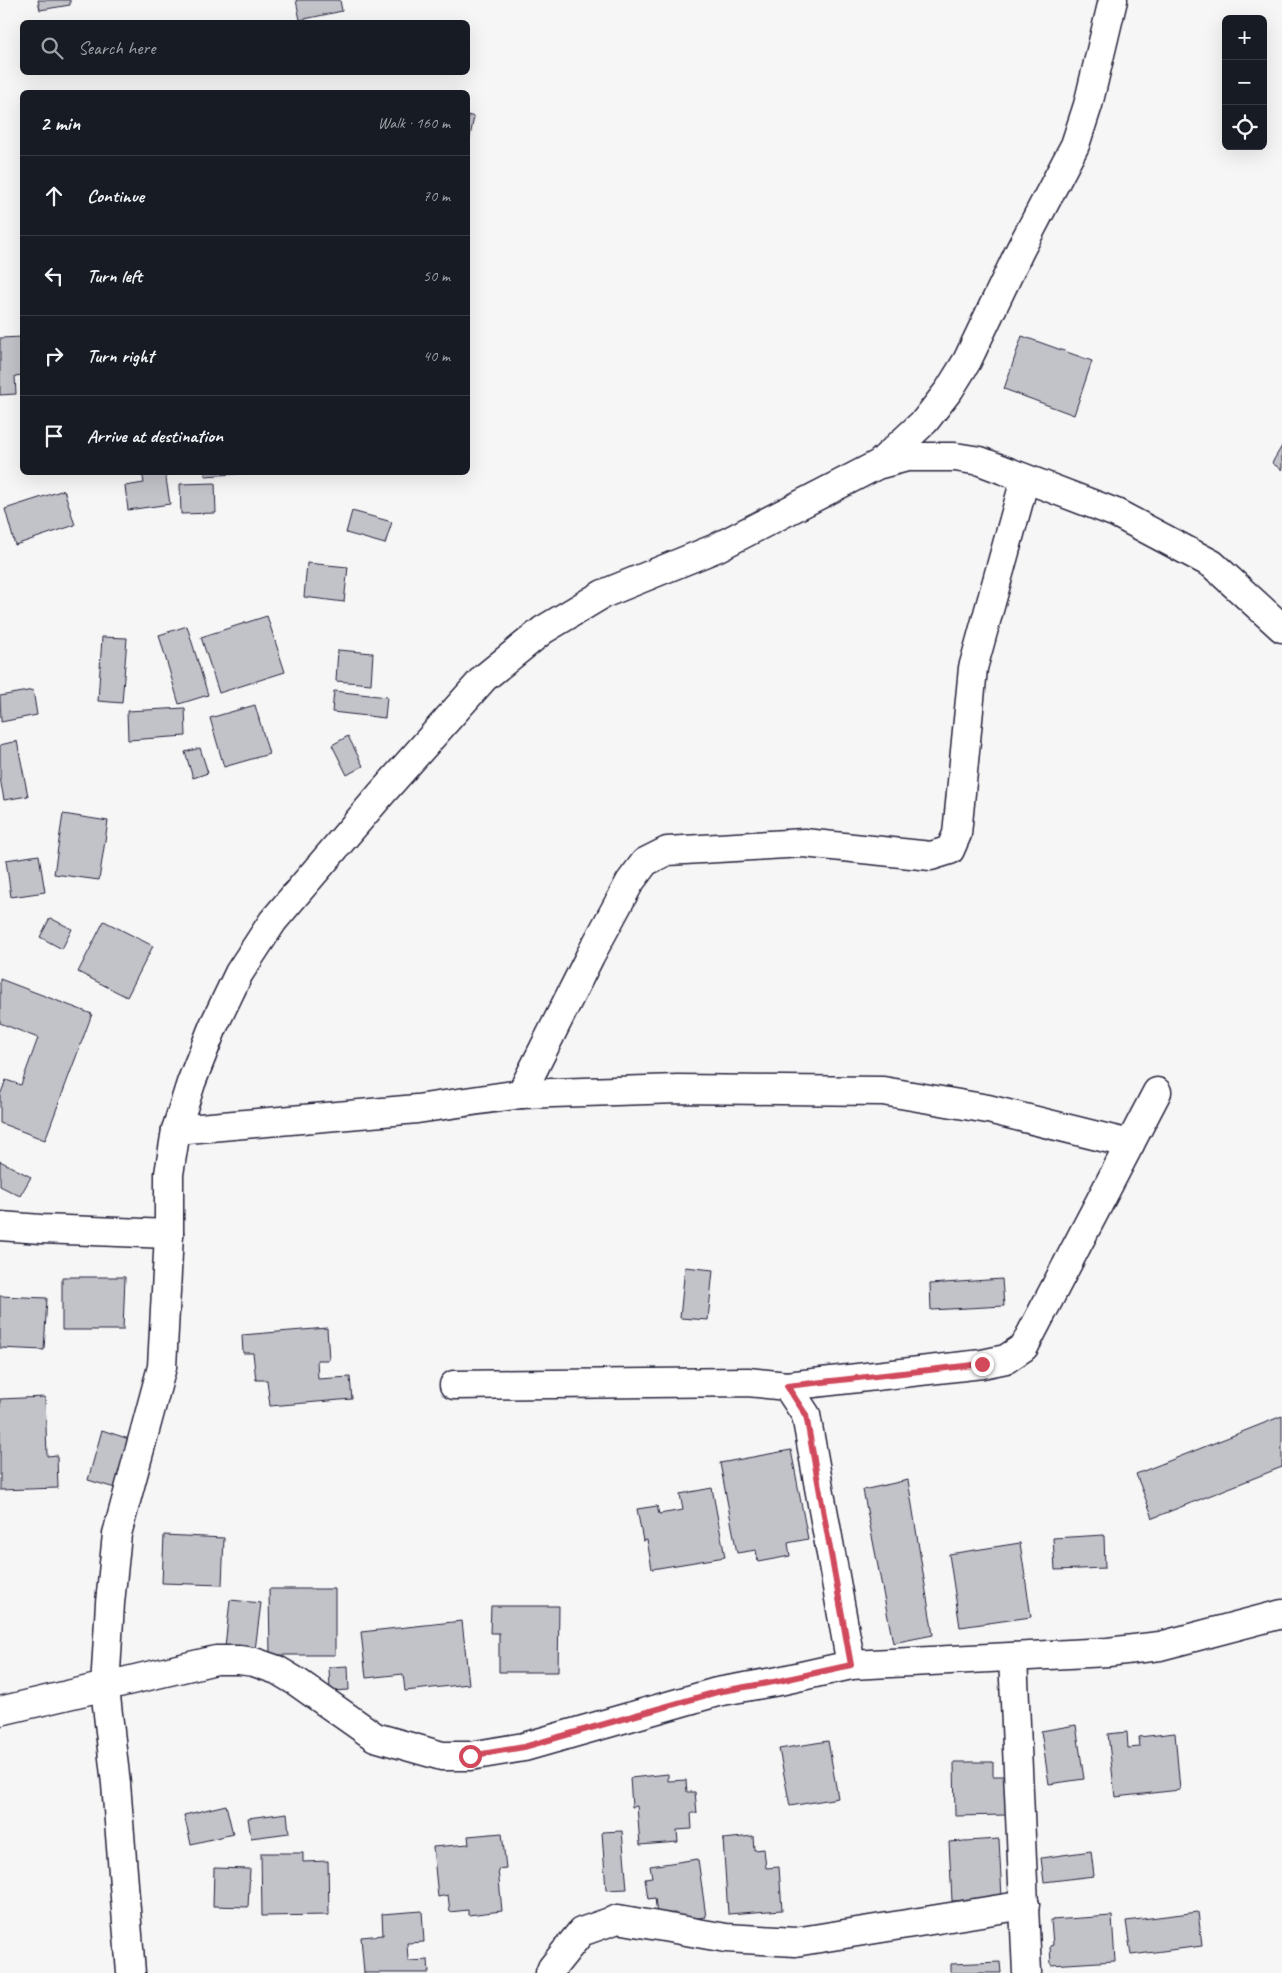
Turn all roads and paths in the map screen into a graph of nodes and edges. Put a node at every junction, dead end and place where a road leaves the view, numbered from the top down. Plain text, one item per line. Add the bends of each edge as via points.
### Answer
1 (1113, 0) edge
2 (877, 465) junction
3 (1025, 479) junction
4 (1282, 628) edge
5 (1157, 1092) dead end
6 (521, 1094) junction
7 (176, 1130) junction
8 (1130, 1144) junction
9 (0, 1226) edge
10 (169, 1234) junction
11 (454, 1385) dead end
12 (787, 1386) junction
13 (1282, 1614) edge
14 (1013, 1657) junction
15 (851, 1665) junction
16 (105, 1688) junction
17 (0, 1711) edge
18 (1025, 1905) junction
19 (132, 1973) edge
20 (550, 1973) edge
21 (1027, 1973) edge

1 - 2 street via 1075,145 966,361 950,390 925,421
2 - 3 street via 906,457 956,457 980,461
2 - 7 street via 716,548 604,594 543,630 484,678 273,922 240,973 212,1027
3 - 4 street via 1116,513 1212,564
3 - 6 street via 973,668 957,834 950,850 930,856 804,843 667,851 645,862 630,882 590,956
5 - 8 street
6 - 7 street via 417,1109
6 - 8 street via 678,1089 883,1091 988,1109
7 - 10 street via 169,1174
8 - 12 street via 1024,1347 1018,1352 1006,1360 982,1364
9 - 10 street
10 - 16 street via 162,1367 117,1534
11 - 12 street via 748,1382
12 - 15 street via 806,1415
13 - 14 street via 1160,1646
14 - 15 street
14 - 18 street
15 - 16 street via 717,1692 524,1747 470,1756 442,1756 376,1737 297,1682 254,1662 216,1660
16 - 17 street
16 - 19 street
18 - 20 street via 796,1942 726,1938 618,1919 581,1932
18 - 21 street

